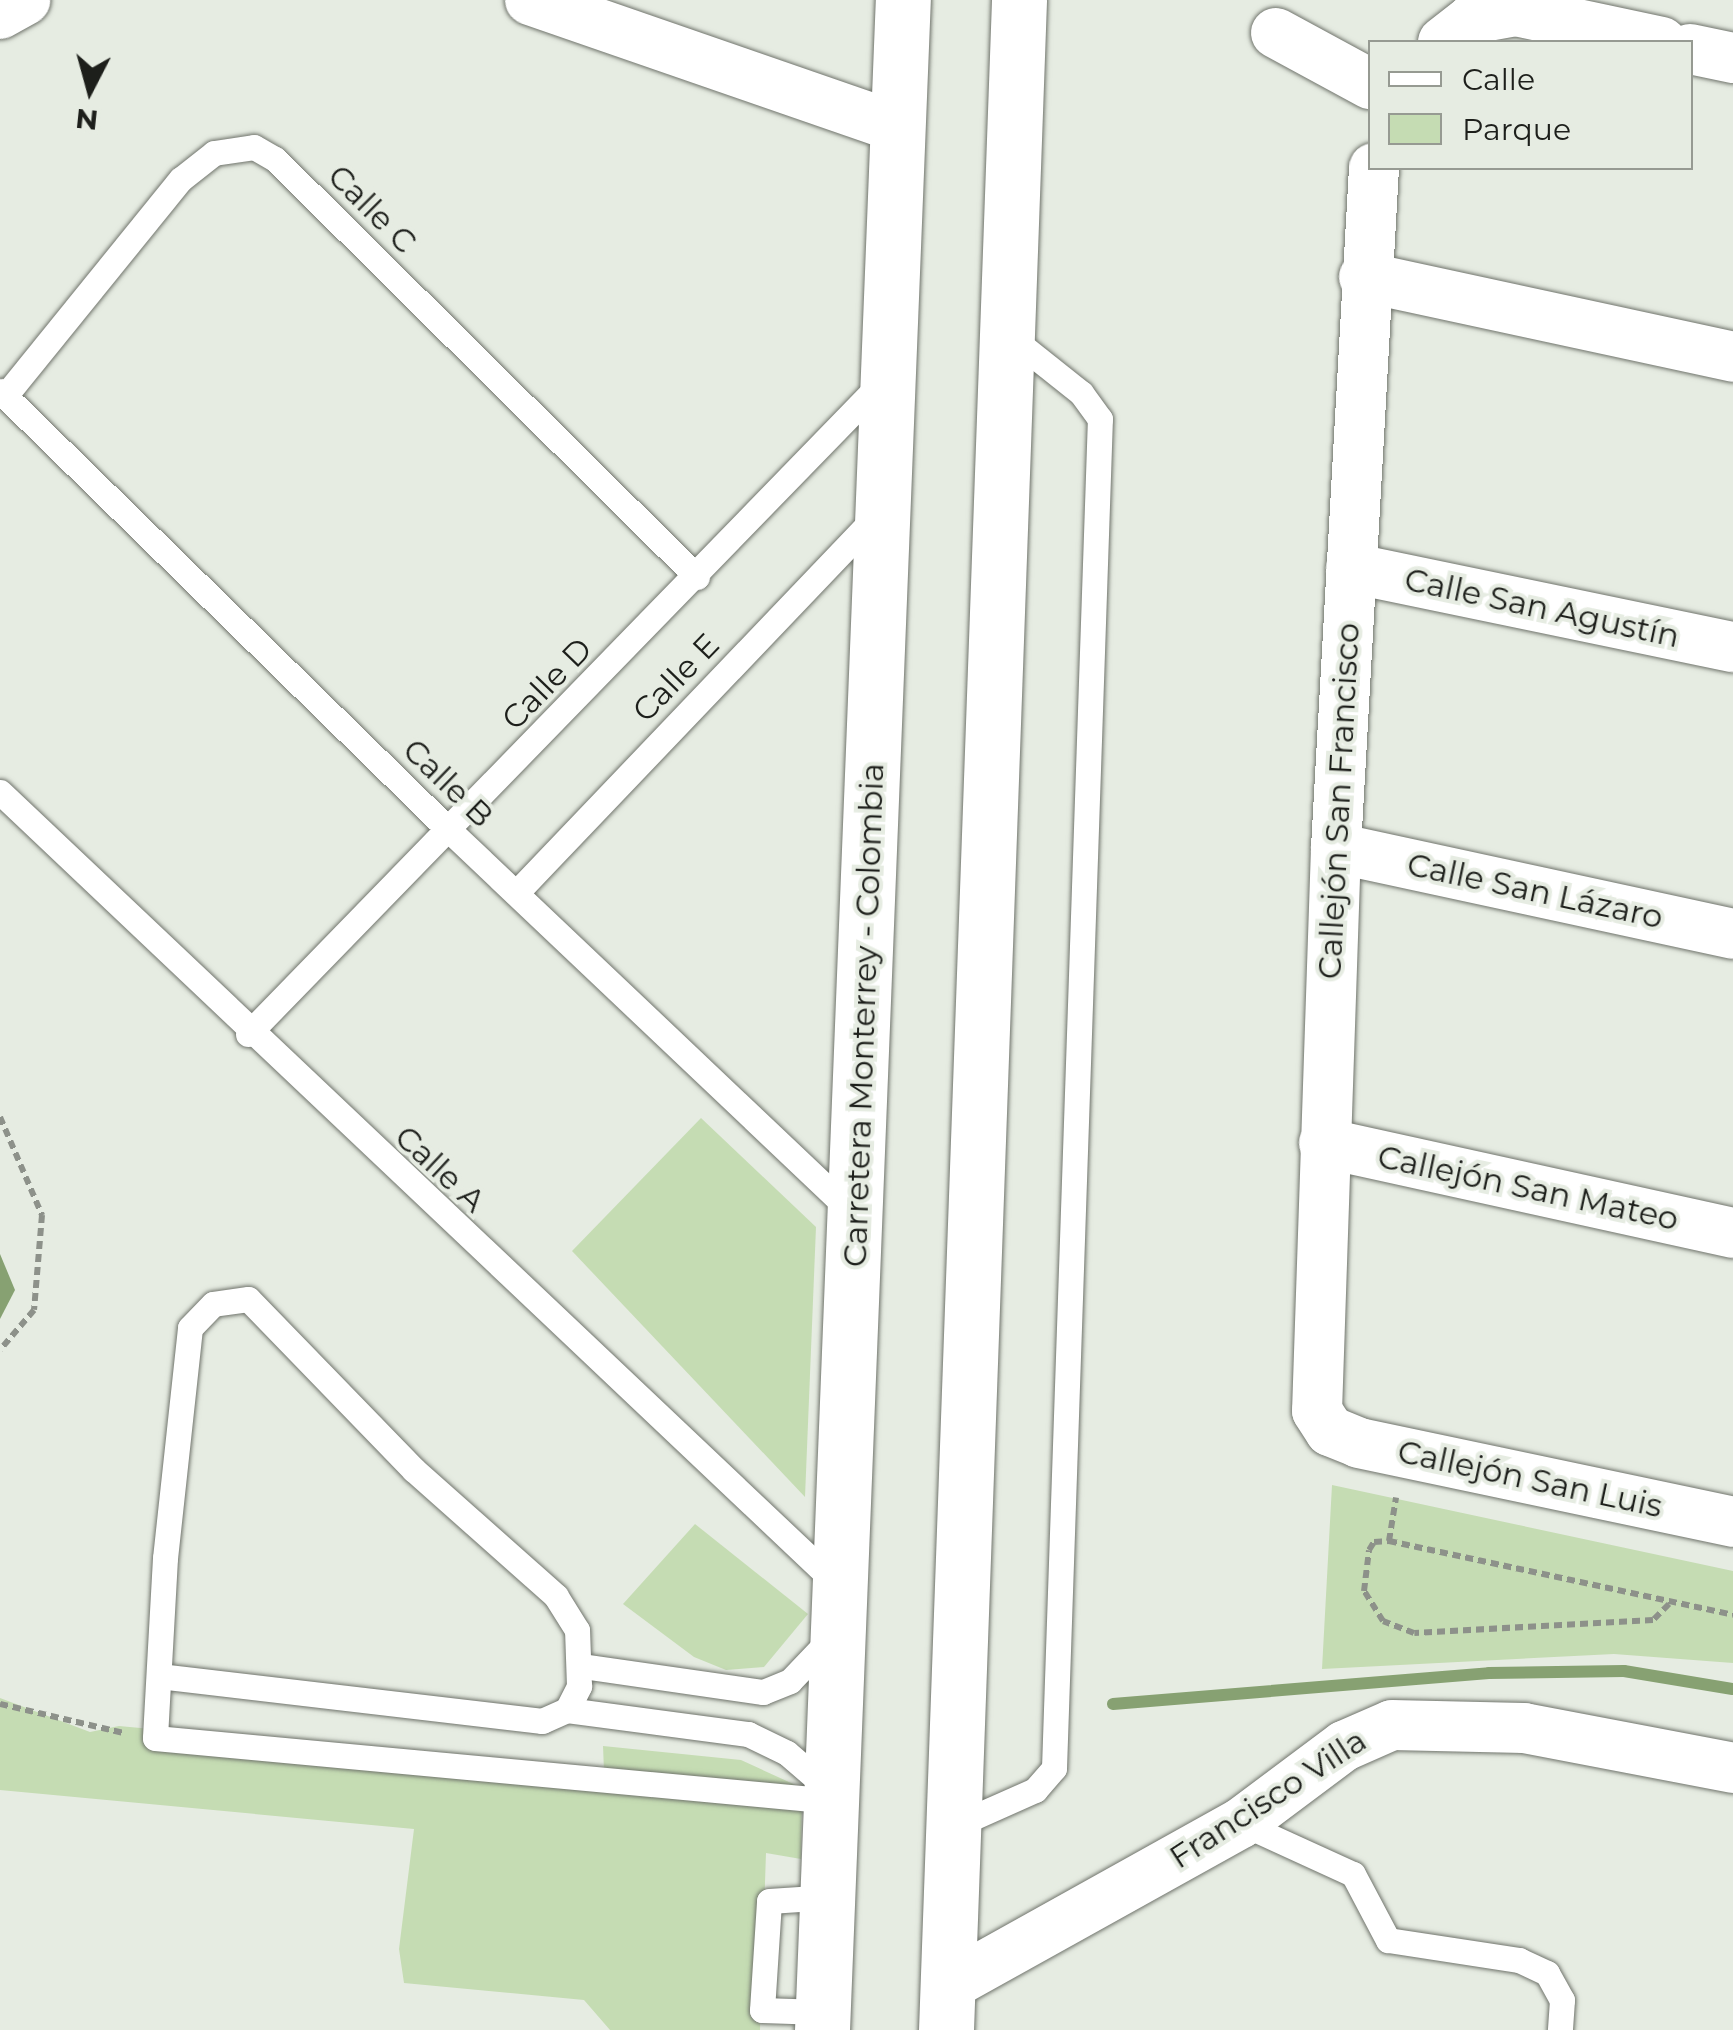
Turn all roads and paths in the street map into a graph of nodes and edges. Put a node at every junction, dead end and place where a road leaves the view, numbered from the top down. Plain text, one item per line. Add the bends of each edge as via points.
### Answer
1 (25, 0) edge
2 (530, 0) edge
3 (902, 0) edge
4 (1019, 0) edge
5 (0, 14) edge
6 (1458, 31) edge
7 (1276, 34) dead end
8 (1652, 40) edge
9 (1693, 50) edge
10 (1733, 58) edge
11 (1368, 83) edge
12 (897, 127) junction
13 (1374, 170) edge
14 (1364, 277) junction
15 (1007, 334) junction
16 (1733, 357) edge
17 (888, 375) junction
18 (3, 393) edge
19 (883, 509) junction
20 (1351, 568) junction
21 (696, 577) junction
22 (1733, 648) edge
23 (0, 792) edge
24 (450, 831) junction
25 (1336, 848) junction
26 (516, 893) junction
27 (1733, 934) edge
28 (248, 1034) junction
29 (0, 1116) edge
30 (1324, 1142) junction
31 (856, 1216) junction
32 (1733, 1233) edge
33 (0, 1350) edge
34 (1330, 1430) joint
35 (1733, 1522) edge
36 (1669, 1604) junction
37 (841, 1608) junction
38 (1733, 1615) edge
39 (582, 1666) junction
40 (159, 1676) junction
41 (0, 1704) edge
42 (568, 1710) junction
43 (155, 1738) junction
44 (1733, 1768) edge
45 (833, 1797) junction
46 (1241, 1822) junction
47 (954, 1826) junction
48 (947, 2008) edge
49 (822, 2021) edge
50 (1560, 2030) edge

1 - 5 street
2 - 12 street
3 - 12 main road, Carretera Monterrey - Colombia
4 - 15 main road
6 - 8 street via 1516,12
7 - 11 street
9 - 10 street
12 - 17 main road, Carretera Monterrey - Colombia
13 - 14 street, Callejón San Francisco
14 - 16 street
14 - 20 street, Callejón San Francisco
15 - 47 main road
15 - 47 lane via 1050,364 1100,419 1056,1728 1048,1780
17 - 19 main road, Carretera Monterrey - Colombia
17 - 21 lane, Calle D
18 - 21 lane, Calle C via 181,179 214,153 254,147 276,159
18 - 24 lane, Calle B
19 - 26 lane, Calle E
19 - 31 main road, Carretera Monterrey - Colombia
20 - 22 street, Calle San Agustín
20 - 25 street, Callejón San Francisco
21 - 24 lane, Calle D
23 - 28 lane, Calle A
24 - 26 lane, Calle B
24 - 28 lane, Calle D
25 - 27 street, Calle San Lázaro
25 - 30 street, Callejón San Francisco
26 - 31 lane, Calle B
28 - 37 lane, Calle A
29 - 33 path via 36,1200 42,1232 34,1310
30 - 32 street, Callejón San Mateo
30 - 34 street, Callejón San Francisco via 1316,1388 1321,1422
31 - 37 main road, Carretera Monterrey - Colombia
34 - 35 street, Callejón San Luis via 1359,1444
36 - 36 path via 1652,1620 1414,1632 1383,1621 1364,1591 1369,1550 1374,1542 1389,1541 1657,1596
36 - 38 path
37 - 39 lane via 790,1682 763,1692
37 - 45 main road, Carretera Monterrey - Colombia
39 - 40 lane via 577,1630 556,1596 414,1470 263,1309 248,1299 228,1298 190,1328
39 - 42 lane
40 - 42 lane via 542,1722
40 - 43 lane
41 - 43 path via 31,1716
42 - 45 lane via 748,1734 787,1753
43 - 45 lane
44 - 46 street, Francisco Villa via 1524,1728 1392,1724 1344,1746
45 - 49 main road, Carretera Monterrey - Colombia
46 - 48 street, Francisco Villa
46 - 50 lane via 1353,1874 1388,1940 1519,1960 1547,1973 1562,2000
47 - 48 main road

